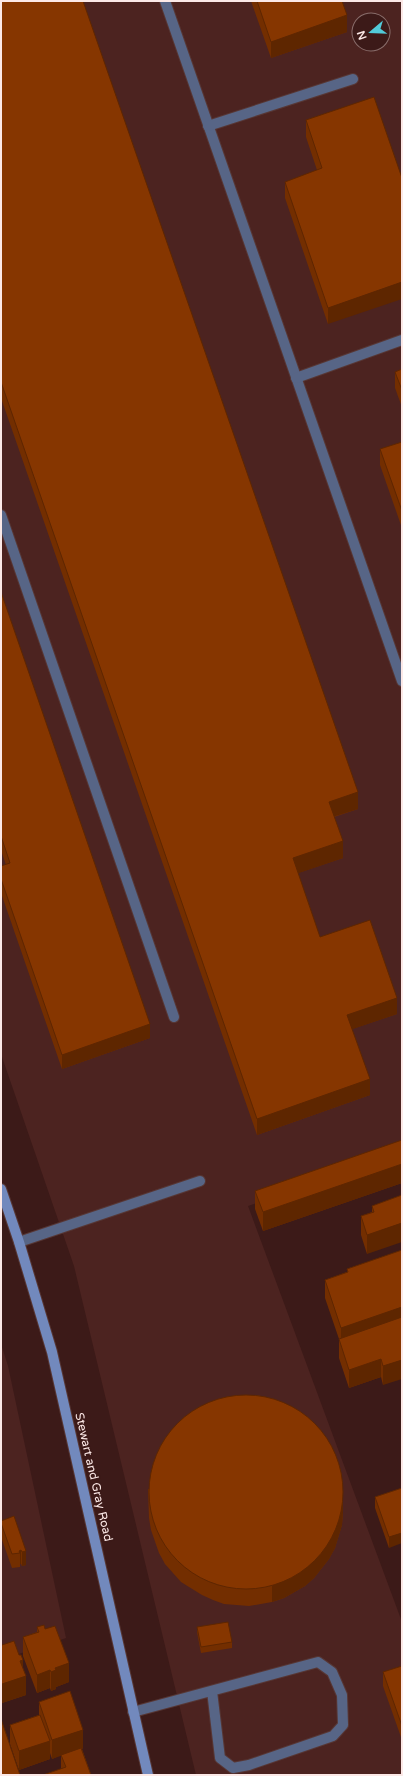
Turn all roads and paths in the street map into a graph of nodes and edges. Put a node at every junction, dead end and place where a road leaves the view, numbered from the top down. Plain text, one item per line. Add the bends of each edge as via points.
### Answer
1 (164, 1) edge
2 (353, 79) dead end
3 (208, 126) junction
4 (402, 340) edge
5 (296, 378) junction
6 (1, 515) edge
7 (402, 681) edge
8 (174, 1017) dead end
9 (200, 1181) dead end
10 (1, 1189) edge
11 (19, 1242) junction
12 (212, 1691) junction
13 (133, 1712) junction
14 (148, 1775) edge

1 - 3 lane
2 - 3 lane
3 - 5 lane
4 - 5 lane
5 - 7 lane
6 - 8 lane
9 - 11 lane
10 - 11 main road, Stewart and Gray Road
11 - 13 main road, Stewart and Gray Road via 52,1352
12 - 12 lane via 318,1662 332,1672 342,1695 343,1725 333,1736 249,1765 233,1768 220,1758
12 - 13 lane
13 - 14 main road, Stewart and Gray Road

